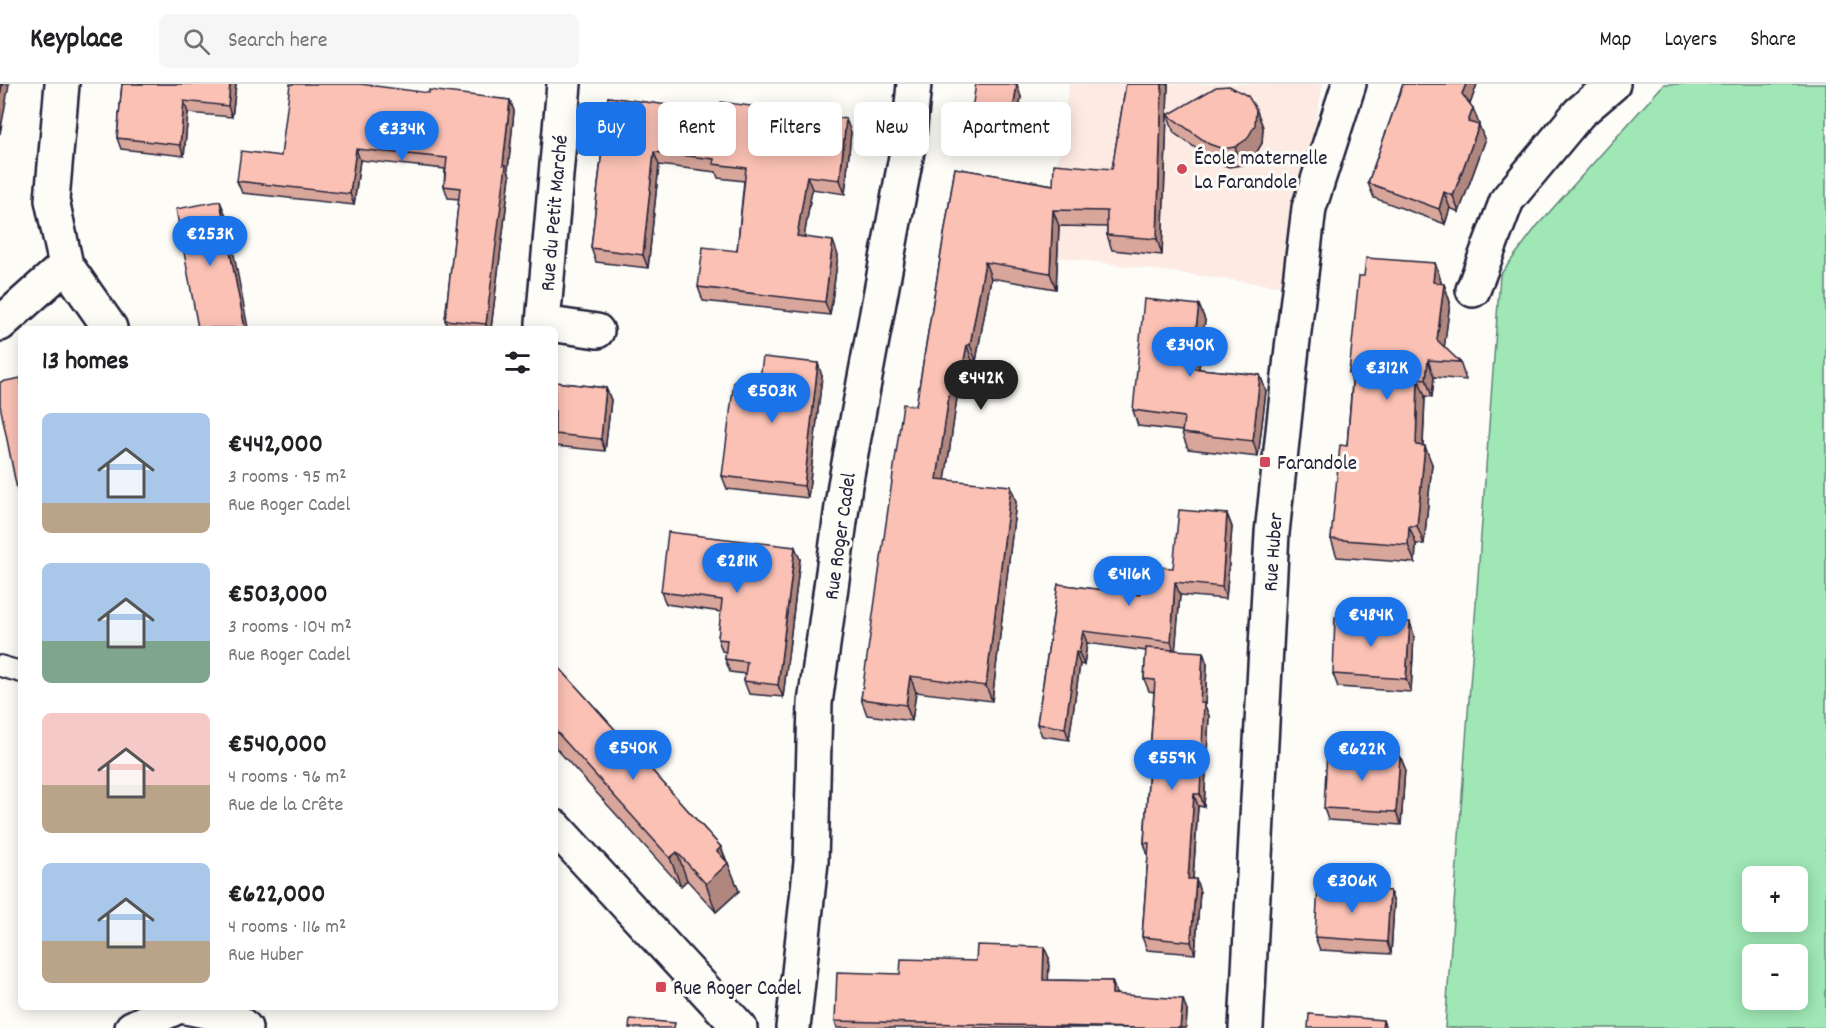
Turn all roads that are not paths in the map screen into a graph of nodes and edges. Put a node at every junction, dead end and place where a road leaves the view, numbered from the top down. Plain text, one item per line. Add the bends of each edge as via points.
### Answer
1 (62, 84) edge
2 (564, 84) edge
3 (914, 84) edge
4 (1349, 84) edge
5 (1613, 84) edge
6 (66, 265) junction
7 (1473, 290) dead end
8 (0, 324) edge
9 (109, 326) edge
10 (597, 331) dead end
11 (0, 666) edge
12 (18, 671) edge
13 (558, 830) edge
14 (171, 1010) edge
15 (200, 1010) edge
16 (132, 1028) edge
17 (245, 1028) edge
18 (740, 1028) edge
19 (793, 1028) edge
20 (1246, 1028) edge

1 - 6 street via 52,200
2 - 10 street, Rue du Petit Marché via 543,323
3 - 19 street, Rue Roger Cadel via 908,146 845,485 815,703 811,862
4 - 20 street, Rue Huber via 1309,208 1292,348 1272,533
5 - 7 street via 1579,114 1507,200
6 - 8 street
6 - 9 street
11 - 12 lane
13 - 18 street
14 - 16 street
15 - 17 street via 230,1016

